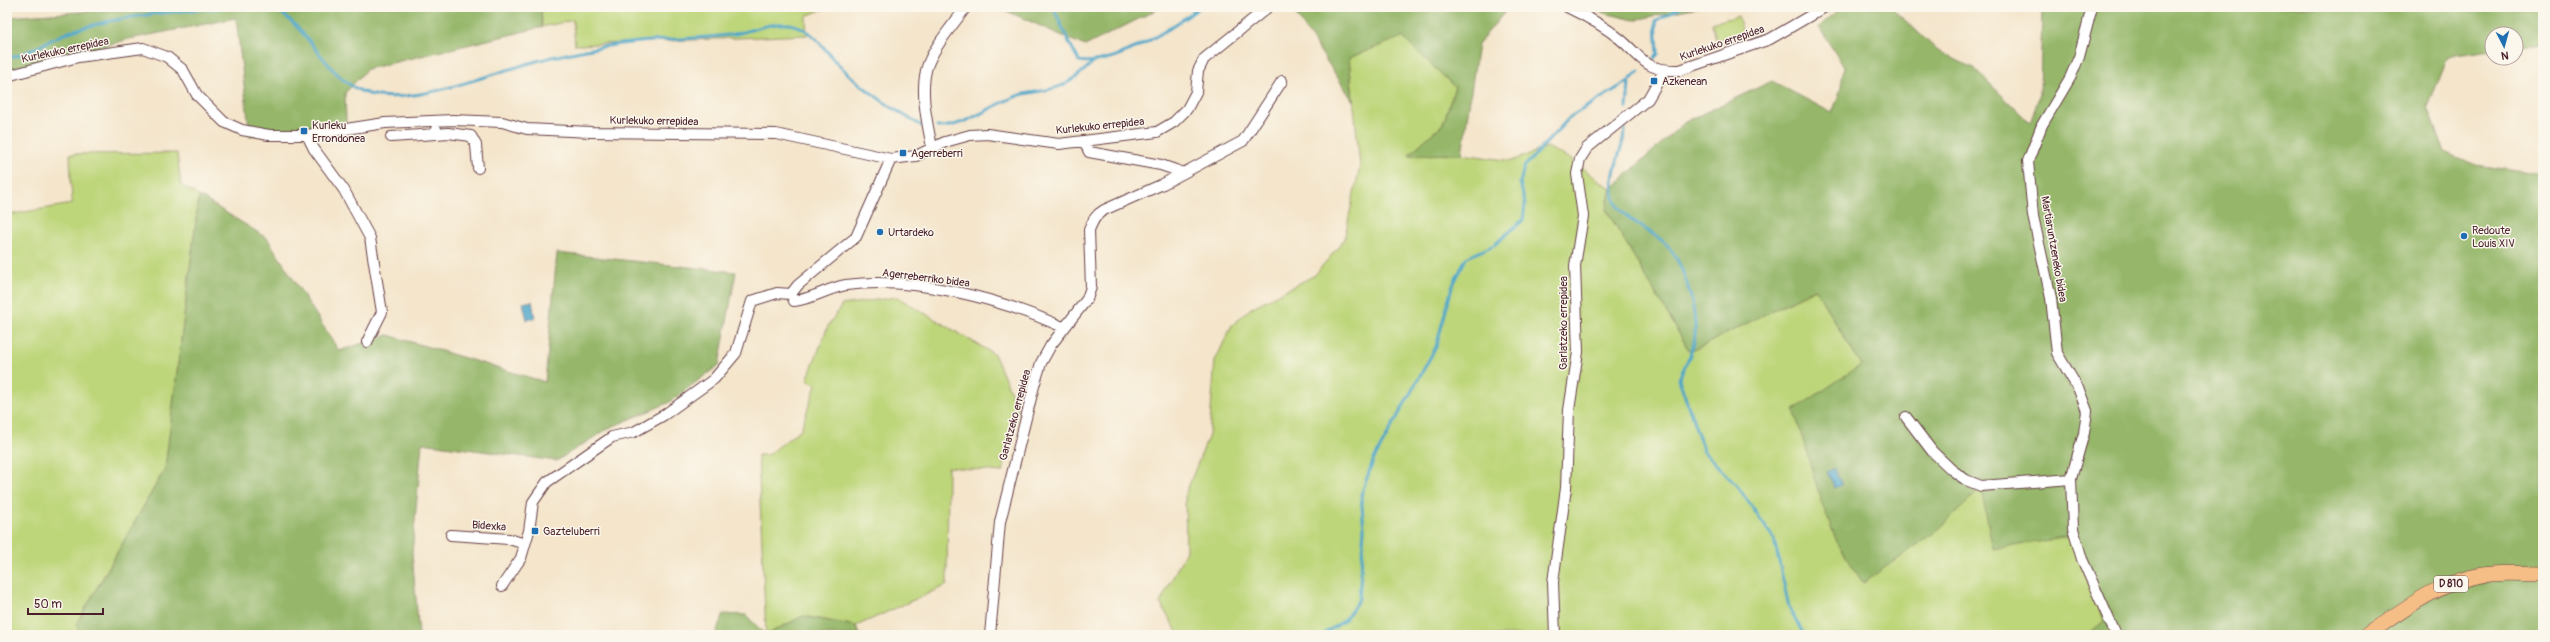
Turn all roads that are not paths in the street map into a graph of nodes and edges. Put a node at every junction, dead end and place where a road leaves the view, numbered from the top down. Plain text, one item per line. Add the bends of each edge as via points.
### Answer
1 (966, 7) edge
2 (1268, 7) edge
3 (1567, 7) edge
4 (1825, 7) edge
5 (2092, 7) edge
6 (1664, 70) junction
7 (7, 76) edge
8 (1282, 81) dead end
9 (436, 121) junction
10 (436, 134) junction
11 (307, 136) junction
12 (391, 137) dead end
13 (1084, 141) junction
14 (932, 147) junction
15 (891, 159) junction
16 (478, 168) dead end
17 (1181, 172) junction
18 (791, 294) junction
19 (1063, 327) junction
20 (368, 342) dead end
21 (1906, 417) dead end
22 (2071, 479) junction
23 (451, 535) dead end
24 (525, 544) junction
25 (2543, 574) edge
26 (502, 586) dead end
27 (2368, 634) edge
28 (990, 635) edge
29 (1555, 635) edge
30 (2116, 635) edge

1 - 14 street via 935,51 925,73 925,99
2 - 13 street, Kurlekuko errepidea via 1204,59 1198,71 1196,92 1187,109 1174,122 1156,132
3 - 6 street, Kurlekuko errepidea via 1591,18 1621,40 1646,65
4 - 6 street, Kurlekuko errepidea via 1770,39 1680,70
5 - 22 street, Martiaruntzeneko bidea via 2079,57 2070,78 2042,125 2028,161 2033,216 2052,298 2057,353 2079,390 2086,411 2084,433
6 - 29 street, Garlatzeko errepidea via 1648,99 1587,148 1580,159 1578,174 1583,216 1575,266 1578,352 1569,410 1566,488 1553,582
7 - 11 street, Kurlekuko errepidea via 78,57 143,48 167,57 183,70 197,95 224,122 242,130 269,135
8 - 17 street, Garlatzeko errepidea via 1243,141
9 - 10 street
9 - 11 street, Kurlekuko errepidea via 385,123
9 - 15 street, Kurlekuko errepidea via 502,122 527,129 591,132 776,134
10 - 12 street
10 - 16 street via 471,136 476,146
11 - 20 street via 344,190 370,238 382,312
13 - 14 street, Kurlekuko errepidea via 1052,144 987,134 957,138
13 - 17 street via 1089,152 1161,165
14 - 15 street, Kurlekuko errepidea via 912,157
15 - 18 street via 856,237 798,285
17 - 19 street, Garlatzeko errepidea via 1163,184 1097,214 1089,230 1091,287 1087,299
18 - 19 street, Agerreberriko bidea via 794,301 805,300 846,285 893,284 961,293 1024,310
18 - 24 street via 777,293 752,302 736,353 714,379 664,415 634,432 612,437 547,482 533,502
19 - 28 street, Garlatzeko errepidea via 1041,363 1002,515
21 - 22 street via 1932,451 1952,470 1981,486
22 - 30 street, Martiaruntzeneko bidea via 2073,529 2082,559
23 - 24 street, Bidexka via 509,539
24 - 26 street via 521,558
25 - 27 main road, D 810 via 2491,574 2459,580 2428,594

